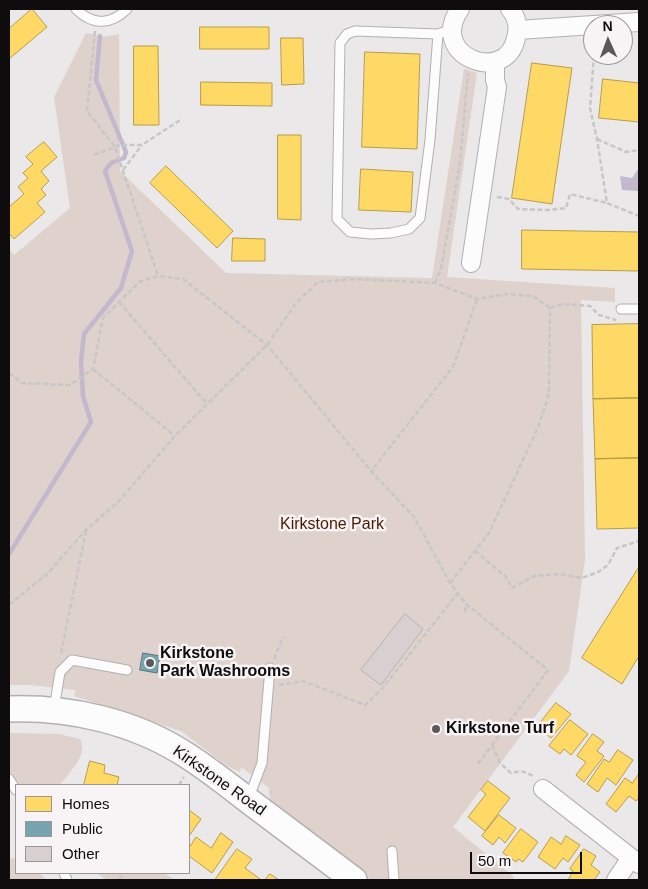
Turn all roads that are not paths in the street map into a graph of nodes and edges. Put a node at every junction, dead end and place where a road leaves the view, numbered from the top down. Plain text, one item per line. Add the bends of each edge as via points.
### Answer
1 (76, 9) edge
2 (127, 9) edge
3 (460, 9) edge
4 (510, 9) edge
5 (639, 22) edge
6 (518, 30) junction
7 (445, 31) junction
8 (495, 62) junction
9 (471, 263) dead end
10 (621, 309) dead end
11 (639, 309) edge
12 (270, 668) road end
13 (128, 670) dead end
14 (9, 709) edge
15 (54, 710) junction
16 (543, 789) road end
17 (245, 798) junction
18 (392, 851) dead end
19 (635, 861) edge
20 (354, 880) edge
21 (394, 880) edge
22 (616, 880) edge

1 - 2 lane via 96,22 108,22
3 - 7 street
4 - 6 street
5 - 6 street
6 - 8 street via 509,53
7 - 7 lane via 420,218 409,229 391,234 350,232 337,219 340,43 347,34 355,31
7 - 8 street via 469,59
8 - 9 street via 497,87
10 - 11 lane
12 - 17 lane via 262,762 253,787
13 - 15 lane via 72,660 60,672
14 - 15 street, Kirkstone Road
15 - 17 street, Kirkstone Road via 109,721 140,732 182,752
16 - 19 street
17 - 20 street, Kirkstone Road
18 - 21 lane
19 - 22 street

